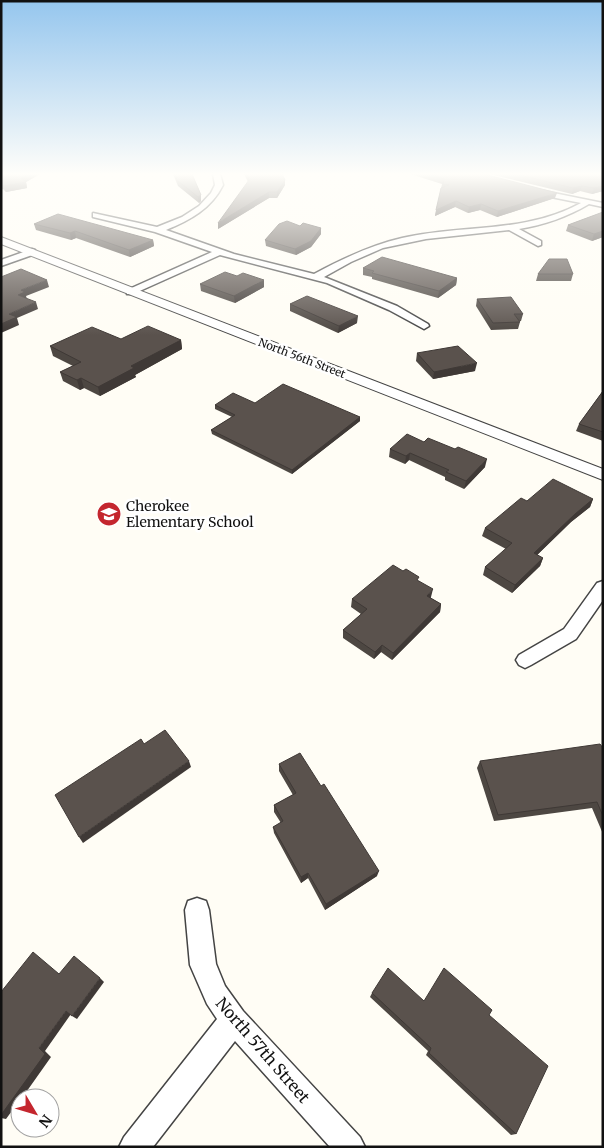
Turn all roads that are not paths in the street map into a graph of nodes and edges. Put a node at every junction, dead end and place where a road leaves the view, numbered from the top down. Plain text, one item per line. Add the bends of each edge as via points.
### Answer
1 (148, 228) edge
2 (163, 228) edge
3 (511, 228) joint
4 (158, 230) junction
5 (1, 240) edge
6 (538, 243) dead end
7 (32, 252) junction
8 (219, 252) junction
9 (1, 262) edge
10 (316, 277) junction
11 (130, 292) junction
12 (424, 326) dead end
13 (603, 476) edge
14 (603, 587) edge
15 (525, 660) dead end
16 (197, 910) dead end
17 (234, 1020) junction
18 (134, 1147) edge
19 (350, 1147) edge

1 - 4 street
2 - 4 street
3 - 6 street
3 - 10 street via 394,242 367,250
4 - 8 street
5 - 7 street, North 56th Street
7 - 9 street
7 - 11 street, North 56th Street
8 - 10 street
8 - 11 street
10 - 12 street via 393,308
11 - 13 street, North 56th Street
14 - 15 street via 570,634
16 - 17 street, North 57th Street via 203,965 216,995
17 - 18 street
17 - 19 street, North 57th Street

